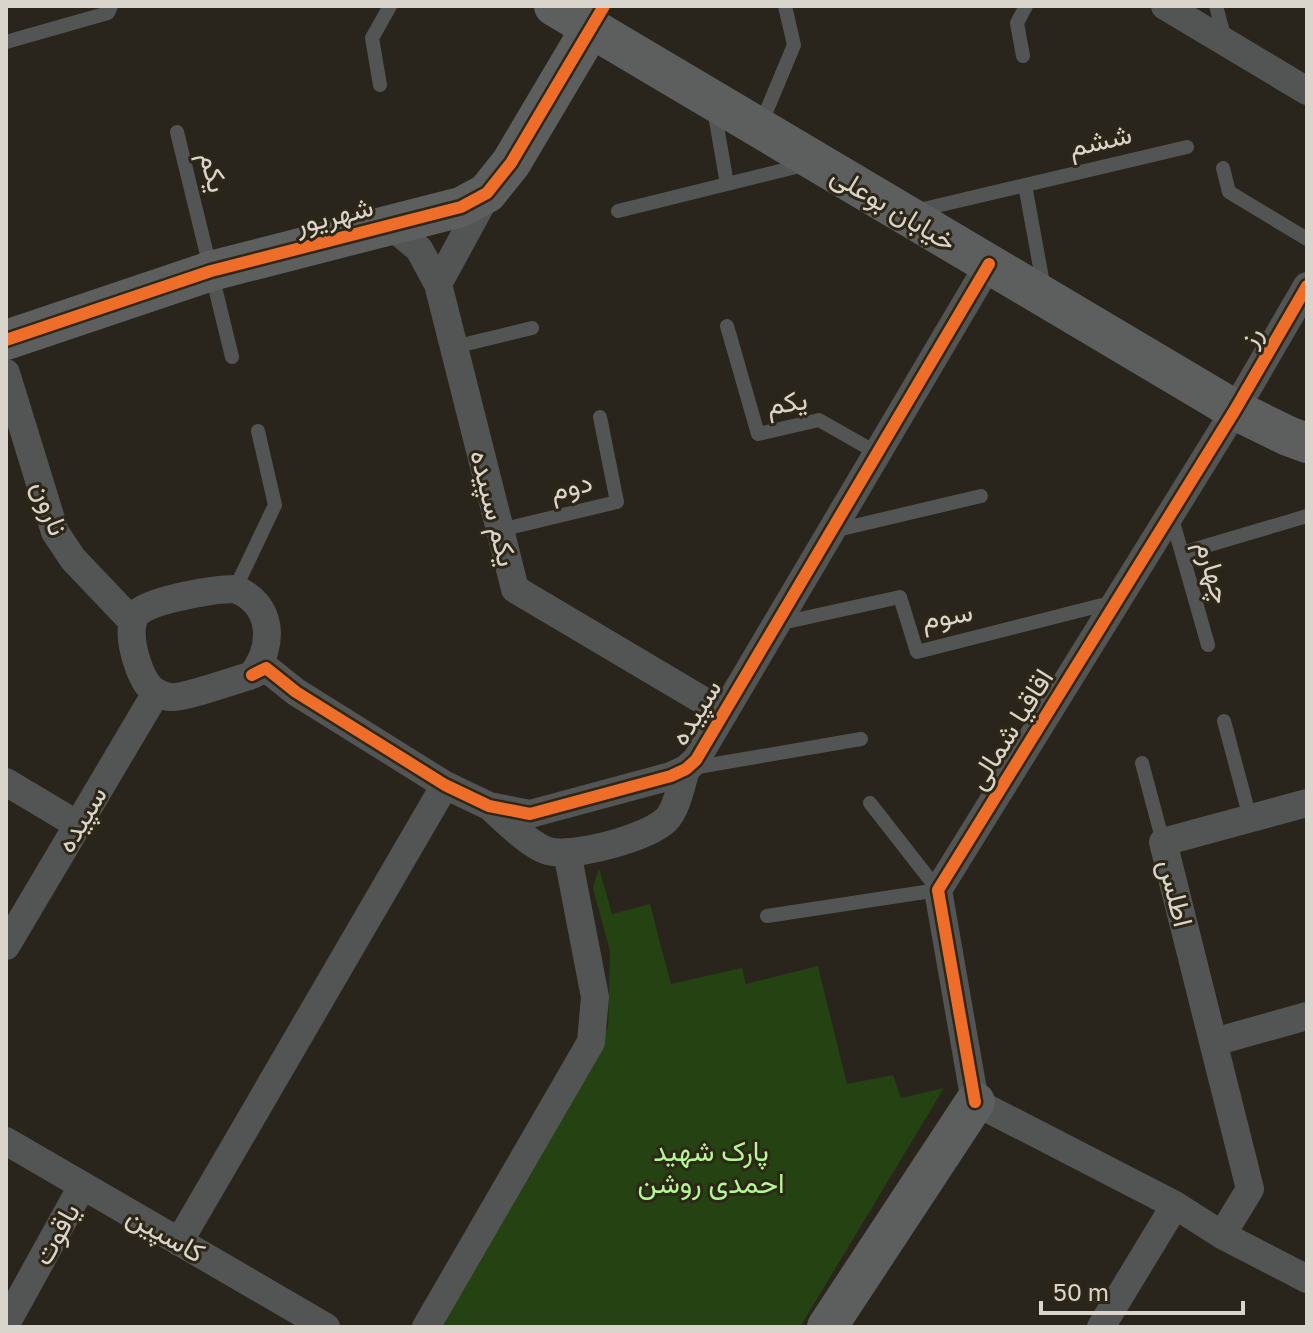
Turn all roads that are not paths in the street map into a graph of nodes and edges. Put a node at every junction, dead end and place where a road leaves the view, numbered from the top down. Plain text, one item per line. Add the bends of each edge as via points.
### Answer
1 (111, 6) edge
2 (390, 6) edge
3 (554, 6) edge
4 (785, 6) edge
5 (1026, 6) edge
6 (1165, 6) edge
7 (1216, 6) edge
8 (597, 17) edge
9 (6, 42) edge
10 (1226, 43) junction
11 (1023, 56) dead end
12 (380, 85) dead end
13 (1307, 91) edge
14 (712, 101) junction
15 (759, 128) junction
16 (177, 132) dead end
17 (1187, 147) dead end
18 (816, 162) junction
19 (1223, 168) dead end
20 (727, 184) junction
21 (1025, 185) junction
22 (487, 193) junction
23 (618, 211) dead end
24 (903, 213) junction
25 (390, 225) junction
26 (1307, 239) edge
27 (989, 264) junction
28 (211, 271) junction
29 (438, 284) junction
30 (1307, 286) edge
31 (1045, 298) junction
32 (727, 326) dead end
33 (532, 328) dead end
34 (6, 340) edge
35 (454, 347) junction
36 (232, 357) dead end
37 (6, 373) edge
38 (1235, 410) junction
39 (600, 417) dead end
40 (258, 431) dead end
41 (1307, 443) edge
42 (877, 453) junction
43 (981, 496) dead end
44 (1170, 513) junction
45 (1307, 516) edge
46 (500, 530) junction
47 (831, 532) junction
48 (1182, 553) junction
49 (235, 589) junction
50 (1116, 602) junction
51 (132, 621) junction
52 (776, 624) junction
53 (1208, 645) dead end
54 (252, 675) junction
55 (156, 693) junction
56 (724, 713) junction
57 (1224, 721) dead end
58 (861, 739) dead end
59 (1142, 763) dead end
60 (686, 769) junction
61 (6, 782) edge
62 (445, 785) junction
63 (870, 803) dead end
64 (1307, 803) edge
65 (489, 806) junction
66 (1250, 818) junction
67 (78, 825) junction
68 (1163, 842) junction
69 (567, 852) junction
70 (938, 890) junction
71 (767, 916) dead end
72 (6, 946) edge
73 (1307, 1016) edge
74 (1214, 1042) junction
75 (975, 1102) junction
76 (6, 1141) edge
77 (82, 1186) junction
78 (1175, 1205) junction
79 (1222, 1235) junction
80 (179, 1242) junction
81 (1307, 1279) edge
82 (6, 1324) edge
83 (326, 1327) edge
84 (426, 1327) edge
85 (827, 1327) edge
86 (1101, 1327) edge

1 - 9 lane via 108,13
2 - 12 lane via 372,38
3 - 8 street, خیابان بوعلی
4 - 15 lane via 794,45
5 - 11 lane via 1017,23
6 - 10 street
7 - 10 lane
8 - 14 street, خیابان بوعلی
8 - 22 street, شهریور via 511,163
10 - 13 street
14 - 15 street, خیابان بوعلی
14 - 20 lane
15 - 18 street, خیابان بوعلی
16 - 28 lane, یکم
17 - 21 lane, ششم
18 - 20 lane
18 - 24 street, خیابان بوعلی
19 - 26 lane via 1229,192
20 - 23 lane
21 - 24 lane, ششم
21 - 31 lane
22 - 25 street, شهریور via 461,207
22 - 29 street
24 - 27 street, خیابان بوعلی
25 - 28 street, شهریور
25 - 29 street, یکم سپیده via 419,249
27 - 31 street, خیابان بوعلی
27 - 42 street, سپیده
28 - 34 street, شهریور
28 - 36 lane
29 - 35 street, یکم سپیده
30 - 38 street, رز
31 - 38 street, خیابان بوعلی
32 - 42 lane, یکم via 758,434 819,420
33 - 35 lane
35 - 46 street, یکم سپیده
37 - 51 street, نارون via 55,532 73,559
38 - 41 street, خیابان بوعلی
38 - 44 street, اقاقیا شمالی
39 - 46 lane, دوم via 617,502
40 - 49 lane via 275,505
42 - 47 street, سپیده
43 - 47 lane
44 - 48 lane, چهارم
44 - 50 street, اقاقیا شمالی
45 - 48 lane
46 - 56 street, یکم سپیده via 515,589
47 - 52 street, سپیده
48 - 53 lane, چهارم
49 - 51 street via 151,606
49 - 54 street via 254,599 265,619 268,642
50 - 52 lane, سوم via 917,652 900,597
50 - 70 street, اقاقیا شمالی
51 - 55 street via 140,672
52 - 56 street, سپیده
54 - 55 street via 172,698
54 - 62 street, سپیده via 266,668
55 - 67 street, سپیده
56 - 60 street, سپیده
57 - 66 lane
58 - 60 lane
59 - 68 lane
60 - 65 street, سپیده via 530,814
60 - 69 street via 669,818 656,828
61 - 67 street
62 - 65 street, سپیده
62 - 80 street
63 - 70 lane
64 - 66 street, اطلس
65 - 69 street via 548,851
66 - 68 street, اطلس
67 - 72 street, سپیده
68 - 74 street, اطلس
69 - 84 street via 595,997 591,1042
70 - 71 lane
70 - 75 street
73 - 74 street
74 - 79 street, اطلس via 1250,1189
75 - 78 street
75 - 85 street
76 - 77 street, کاسپین
77 - 80 street, کاسپین
77 - 82 street, یاقوت
78 - 79 street
78 - 86 street
79 - 81 street
80 - 83 street, کاسپین

